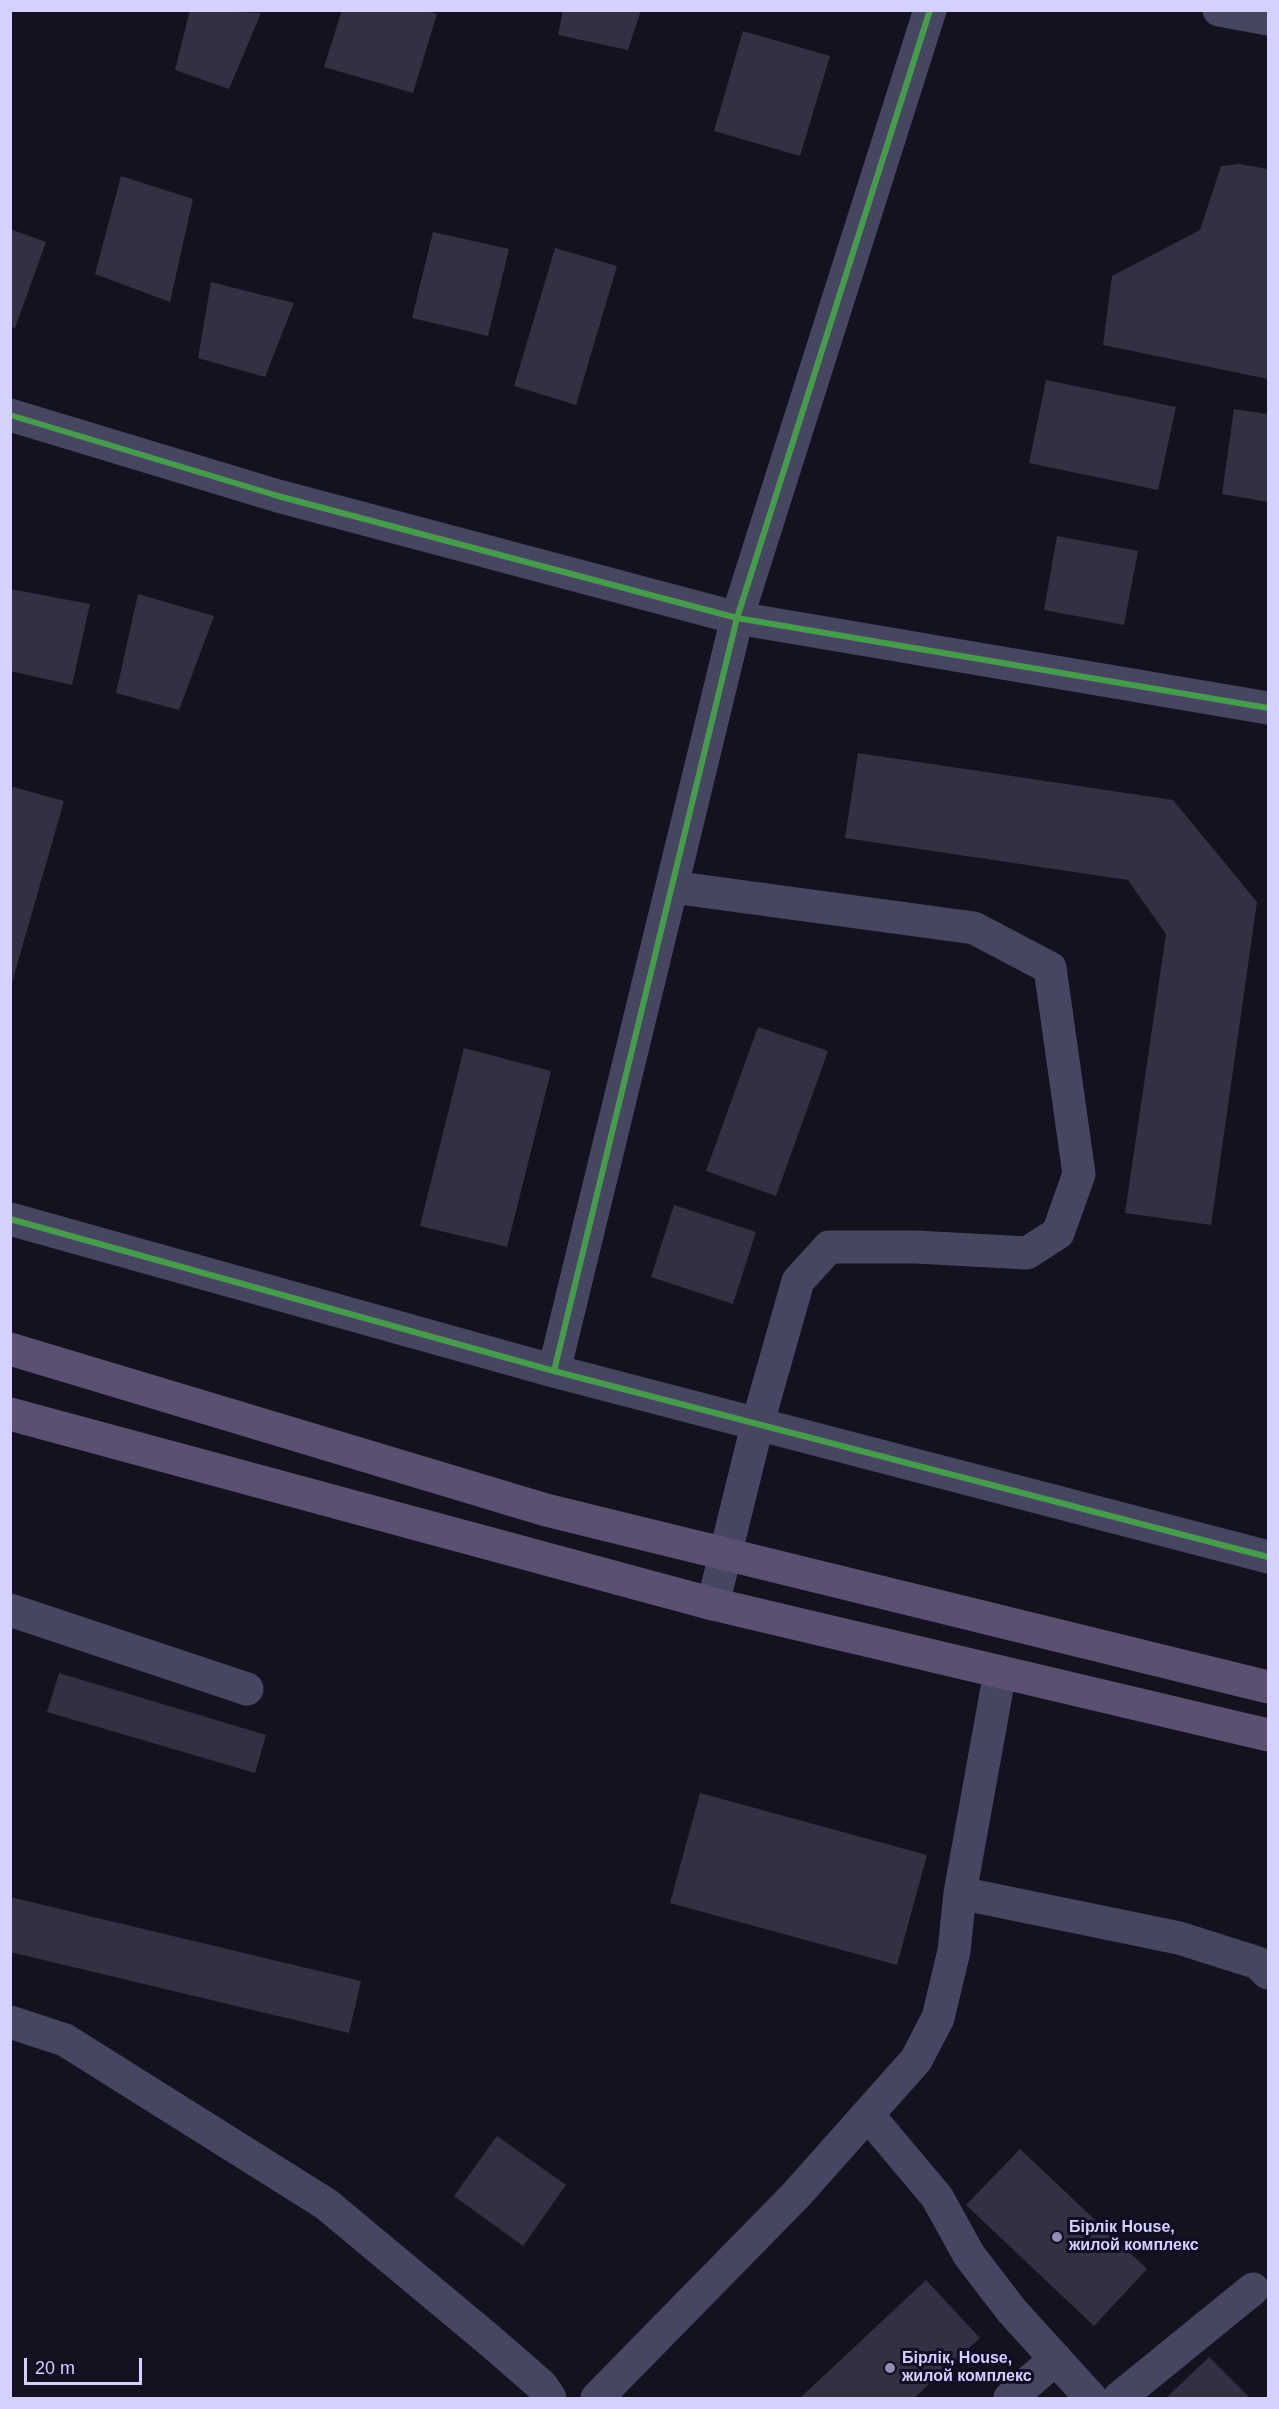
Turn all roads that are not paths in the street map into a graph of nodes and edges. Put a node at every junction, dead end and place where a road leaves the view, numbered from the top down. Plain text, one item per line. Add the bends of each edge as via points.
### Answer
1 (930, 10) edge
2 (1219, 10) edge
3 (1269, 19) edge
4 (10, 415) edge
5 (737, 618) junction
6 (1269, 708) edge
7 (672, 887) junction
8 (10, 1219) edge
9 (10, 1349) edge
10 (554, 1371) junction
11 (10, 1414) edge
12 (758, 1422) junction
13 (725, 1555) junction
14 (1269, 1557) edge
15 (713, 1604) junction
16 (10, 1610) edge
17 (1000, 1672) junction
18 (1269, 1687) edge
19 (247, 1689) dead end
20 (1269, 1735) edge
21 (960, 1893) junction
22 (1269, 1973) edge
23 (10, 2022) edge
24 (868, 2115) junction
25 (1253, 2289) dead end
26 (1056, 2359) junction
27 (550, 2398) edge
28 (597, 2398) edge
29 (1010, 2398) edge
30 (1090, 2398) edge
31 (1119, 2398) edge

1 - 5 street
2 - 3 street
4 - 5 street via 278,496
5 - 6 street
5 - 7 street
7 - 10 street
7 - 12 street via 974,928 1050,968 1080,1174 1058,1233 1027,1253 829,1247 798,1281
8 - 10 street
9 - 13 main road via 546,1510
10 - 12 street
11 - 15 main road
12 - 13 street
12 - 14 street
13 - 15 street
13 - 18 main road
15 - 17 main road
16 - 19 street
17 - 20 main road
17 - 21 street
21 - 22 street via 1179,1938 1258,1963
21 - 24 street via 954,1951 938,2018 916,2060
23 - 27 street via 65,2040 326,2204 541,2385
24 - 26 street via 936,2197 969,2255 1012,2311
24 - 28 street via 796,2195
25 - 31 street
26 - 29 street
26 - 30 street

